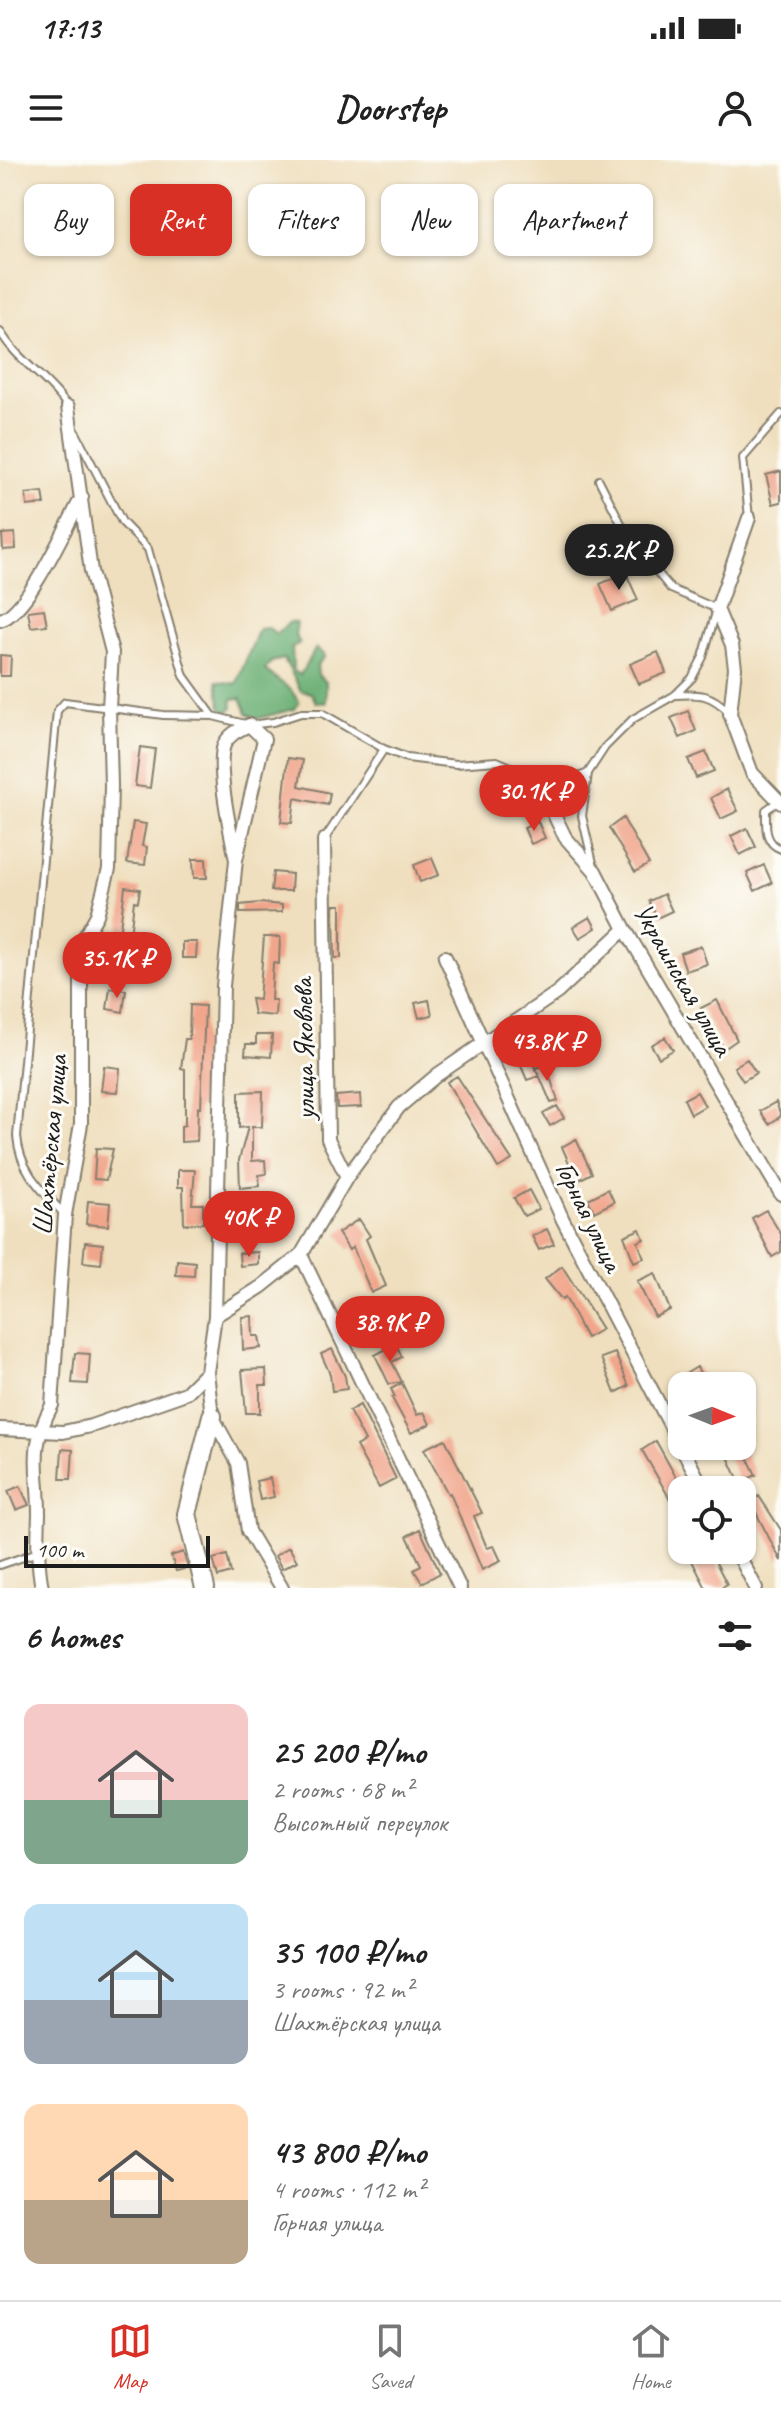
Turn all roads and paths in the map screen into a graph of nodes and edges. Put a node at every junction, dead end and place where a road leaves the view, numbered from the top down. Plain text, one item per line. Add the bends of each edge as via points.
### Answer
1 (0, 331) edge
2 (3, 344) edge
3 (68, 407) joint
4 (781, 414) edge
5 (72, 426) junction
6 (599, 480) dead end
7 (82, 497) junction
8 (749, 518) joint
9 (717, 609) junction
10 (0, 620) edge
11 (675, 695) junction
12 (109, 708) junction
13 (730, 714) junction
14 (213, 716) junction
15 (273, 722) junction
16 (249, 725) junction
17 (264, 739) junction
18 (384, 749) junction
19 (588, 773) junction
20 (543, 792) junction
21 (779, 802) edge
22 (324, 840) joint
23 (781, 849) edge
24 (236, 860) junction
25 (595, 871) junction
26 (625, 929) junction
27 (445, 957) dead end
28 (483, 1043) junction
29 (347, 1177) junction
30 (781, 1194) edge
31 (65, 1215) junction
32 (301, 1255) junction
33 (215, 1316) junction
34 (207, 1372) junction
35 (212, 1416) junction
36 (0, 1429) edge
37 (38, 1431) junction
38 (697, 1476) edge
39 (35, 1553) junction
40 (743, 1564) edge
41 (0, 1565) edge
42 (42, 1588) edge
43 (205, 1588) edge
44 (282, 1588) edge
45 (460, 1588) edge
46 (756, 1588) edge

1 - 2 lane
2 - 3 lane
3 - 5 street, Шахтёрская улица
4 - 8 lane via 743,458
5 - 7 street, Шахтёрская улица
5 - 14 lane via 122,522 148,549 184,676
6 - 9 lane via 628,537 671,589
7 - 10 street via 27,596 10,617
7 - 12 street, Шахтёрская улица via 91,571 112,652
8 - 9 street
9 - 11 lane via 703,657
9 - 13 street via 735,668
11 - 13 lane via 715,698
11 - 19 lane via 633,719
12 - 14 lane
12 - 31 street, Шахтёрская улица via 109,869 97,915 81,943 82,1109
12 - 31 lane via 65,702 57,711 17,1136 19,1158 29,1176
13 - 21 street via 752,773
14 - 16 lane
15 - 16 lane
15 - 17 lane
15 - 18 lane via 322,713
16 - 17 street
16 - 24 street via 231,734 223,747 225,801
17 - 24 street
18 - 20 lane via 456,764 497,761 520,771
18 - 22 lane
19 - 20 lane
19 - 25 lane via 582,816
20 - 25 street, Украинская улица via 565,837
21 - 23 lane via 766,810 766,835
22 - 29 street, улица Яковлева via 328,1139
24 - 33 street via 223,986
25 - 26 street, Украинская улица
26 - 28 street via 558,992
26 - 30 street, Украинская улица
27 - 28 street, Горная улица
28 - 29 street via 399,1107
28 - 38 street, Горная улица via 563,1220
29 - 32 street
31 - 37 street, Шахтёрская улица via 52,1405
32 - 33 street
32 - 45 street
33 - 34 street
34 - 35 street
34 - 37 street via 186,1393 91,1426
35 - 43 street via 187,1514
35 - 44 street via 238,1463 248,1531
36 - 37 street
37 - 39 street, Шахтёрская улица
39 - 41 lane
39 - 42 street, Шахтёрская улица
40 - 46 street

